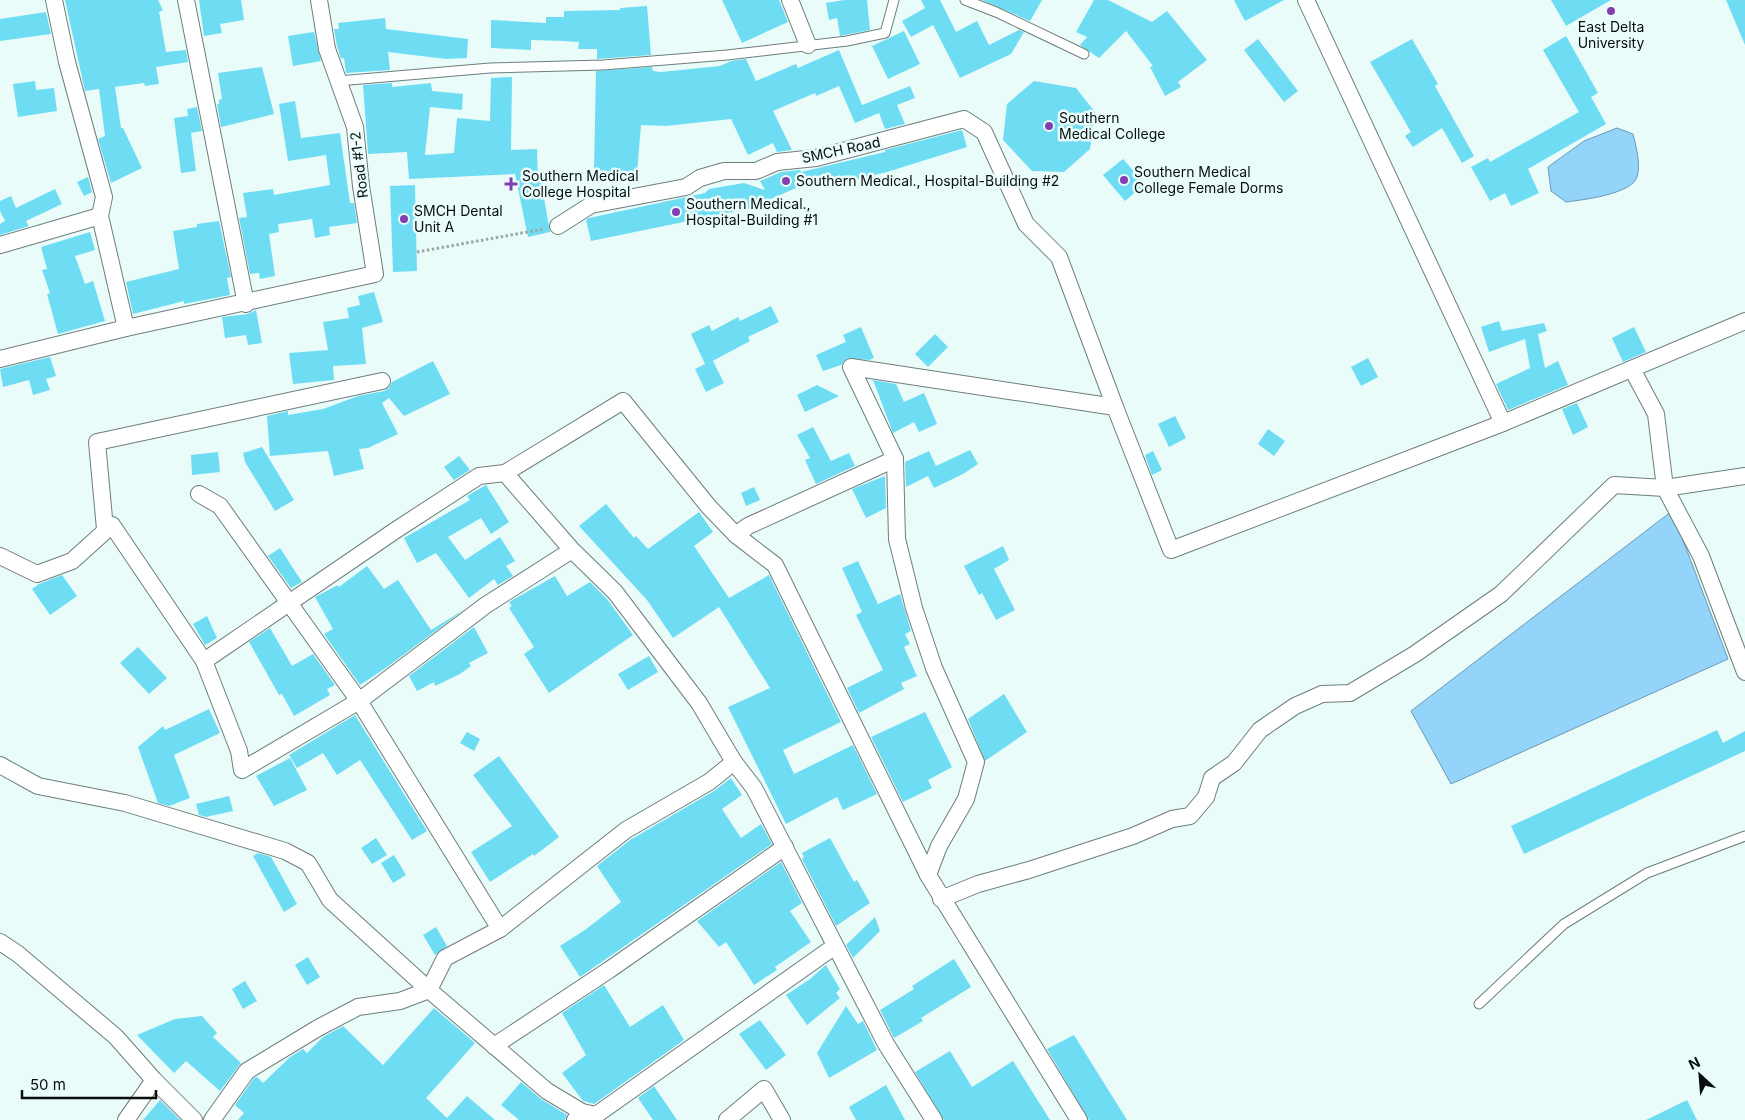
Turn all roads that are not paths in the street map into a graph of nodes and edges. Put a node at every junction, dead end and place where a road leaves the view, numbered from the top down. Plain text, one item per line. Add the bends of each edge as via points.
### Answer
1 (54, 0) edge
2 (186, 0) edge
3 (319, 0) edge
4 (790, 0) edge
5 (894, 0) edge
6 (965, 0) edge
7 (1306, 0) edge
8 (808, 45) junction
9 (1084, 54) dead end
10 (338, 81) junction
11 (100, 216) junction
12 (558, 226) road end
13 (0, 245) edge
14 (246, 304) junction
15 (1745, 322) edge
16 (126, 328) junction
17 (0, 359) edge
18 (1632, 369) junction
19 (382, 381) dead end
20 (1115, 407) junction
21 (1503, 423) junction
22 (895, 459) junction
23 (505, 473) junction
24 (1745, 476) edge
25 (1665, 488) junction
26 (199, 494) dead end
27 (105, 529) junction
28 (736, 535) junction
29 (572, 550) junction
30 (0, 556) edge
31 (289, 603) junction
32 (204, 661) junction
33 (1745, 672) edge
34 (359, 701) junction
35 (734, 762) junction
36 (0, 765) edge
37 (1745, 836) edge
38 (785, 847) junction
39 (928, 875) junction
40 (941, 898) junction
41 (500, 929) junction
42 (0, 942) edge
43 (835, 946) junction
44 (428, 990) junction
45 (1479, 1004) dead end
46 (494, 1046) junction
47 (154, 1080) junction
48 (579, 1116) edge
49 (126, 1120) edge
50 (194, 1120) edge
51 (212, 1120) edge
52 (727, 1120) edge
53 (782, 1120) edge
54 (934, 1120) edge
55 (1078, 1120) edge

1 - 11 street via 67,62 104,197
2 - 14 street
3 - 10 street, Road #1-2 via 327,49
4 - 8 street
5 - 8 lane via 885,33 847,42
6 - 9 lane
7 - 21 street
8 - 10 lane via 603,65 490,68
10 - 14 street, Road #1-2 via 355,127 375,274
11 - 13 street
11 - 16 street
12 - 20 street, SMCH Road via 591,205 686,187 700,178 724,171 756,171 777,162 816,158 964,119 984,132 1026,224 1059,257
14 - 16 street
15 - 18 street
16 - 17 street
18 - 21 street
18 - 25 street via 1656,414
19 - 27 street via 97,442
20 - 21 street via 1171,550
20 - 22 street via 851,367
22 - 28 street via 748,526
22 - 39 street via 897,539 914,608 934,668 976,762 966,798 939,846
23 - 28 street via 623,401 709,507
23 - 29 street
23 - 31 street via 479,476
24 - 25 street
25 - 33 street via 1701,556
25 - 40 street via 1614,485 1501,594 1415,654 1350,693 1322,694 1295,706 1260,730 1234,763 1212,778 1206,796 1190,816 1172,819 1133,836
26 - 31 street via 220,506
27 - 30 street via 72,561 37,574
27 - 32 street via 112,525
28 - 39 street via 775,565
29 - 34 street via 486,605
29 - 35 street via 615,592 699,703
31 - 32 street
31 - 34 street
32 - 34 street via 239,752 242,770
34 - 41 street
35 - 38 street via 754,788
35 - 41 street via 709,782 626,830
36 - 44 street via 38,786 125,803 286,851 308,863 330,900
37 - 45 lane via 1647,873 1564,924
38 - 43 street
38 - 46 street
39 - 40 street
40 - 55 street
41 - 44 street via 445,958
42 - 47 street via 116,1037
43 - 48 street via 596,1115
43 - 54 street via 886,1044
44 - 46 street
44 - 51 street via 400,1001 358,1007 247,1070
46 - 48 street
47 - 49 street
47 - 50 street
52 - 53 street via 764,1089

